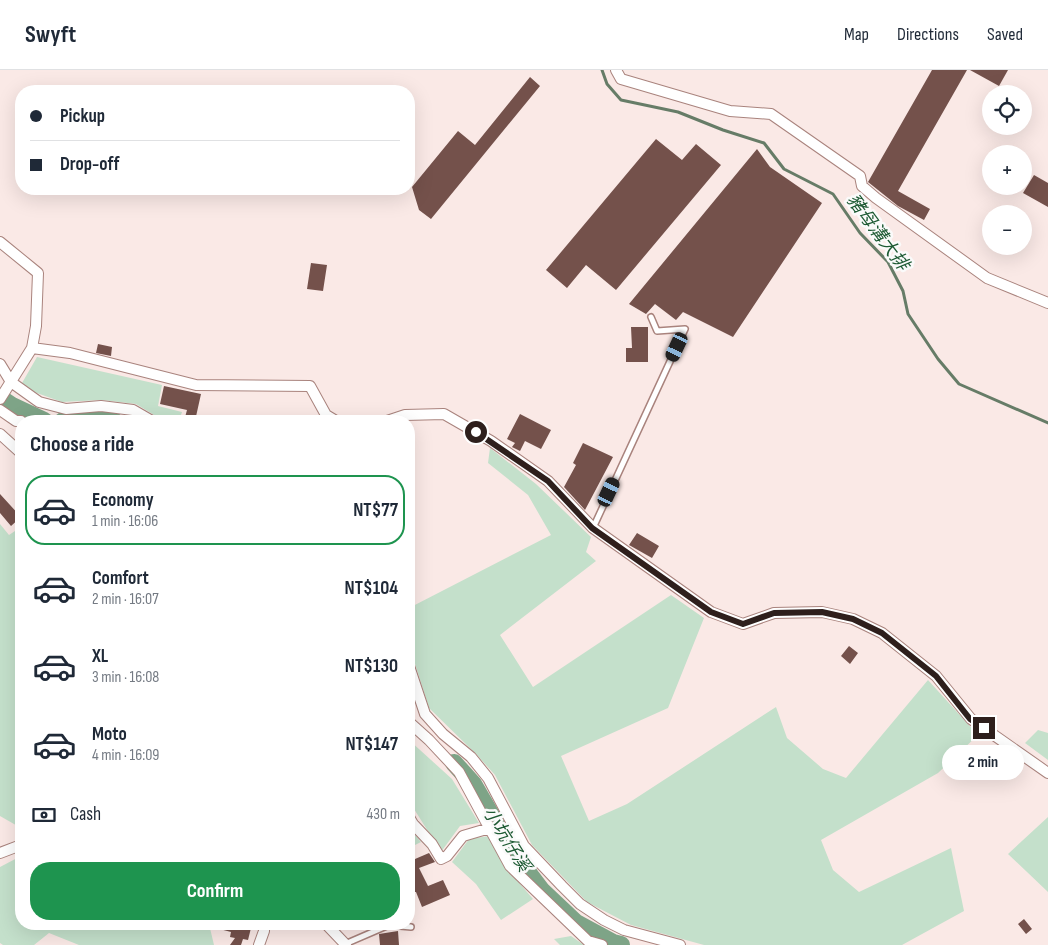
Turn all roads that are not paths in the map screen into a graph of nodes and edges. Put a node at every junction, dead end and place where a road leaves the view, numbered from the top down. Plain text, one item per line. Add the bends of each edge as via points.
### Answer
1 (616, 70) edge
2 (0, 242) edge
3 (1048, 303) edge
4 (651, 317) dead end
5 (32, 348) junction
6 (0, 364) edge
7 (11, 382) junction
8 (0, 399) edge
9 (0, 410) edge
10 (142, 415) edge
11 (326, 415) edge
12 (405, 415) edge
13 (15, 420) edge
14 (0, 434) edge
15 (15, 448) edge
16 (592, 528) junction
17 (415, 684) edge
18 (415, 727) edge
19 (1048, 773) edge
20 (415, 826) edge
21 (490, 828) junction
22 (15, 848) edge
23 (0, 853) edge
24 (264, 930) edge
25 (331, 930) edge
26 (378, 930) edge
27 (260, 945) edge
28 (345, 945) edge
29 (602, 945) edge
30 (680, 945) edge

1 - 3 street via 621,79 703,103 730,110 771,114 860,176 862,186 876,198 987,278
2 - 5 street via 38,273
4 - 16 lane via 657,331 685,329
5 - 7 street
5 - 11 street via 70,353 196,385 310,386
6 - 7 street
7 - 8 street
7 - 10 street via 39,402 66,409 101,406 133,410
9 - 13 street
12 - 16 street via 444,414 491,441 548,481
14 - 15 street
16 - 19 street via 711,612 743,624 774,613 822,612 853,619 882,633 936,676 970,719
17 - 30 street via 425,714 471,757 488,778 524,846 580,904 624,930
18 - 21 street via 459,772
20 - 21 street via 441,859 463,836
21 - 29 street via 510,866 588,941
22 - 23 street
24 - 27 street
25 - 28 street
26 - 28 lane

